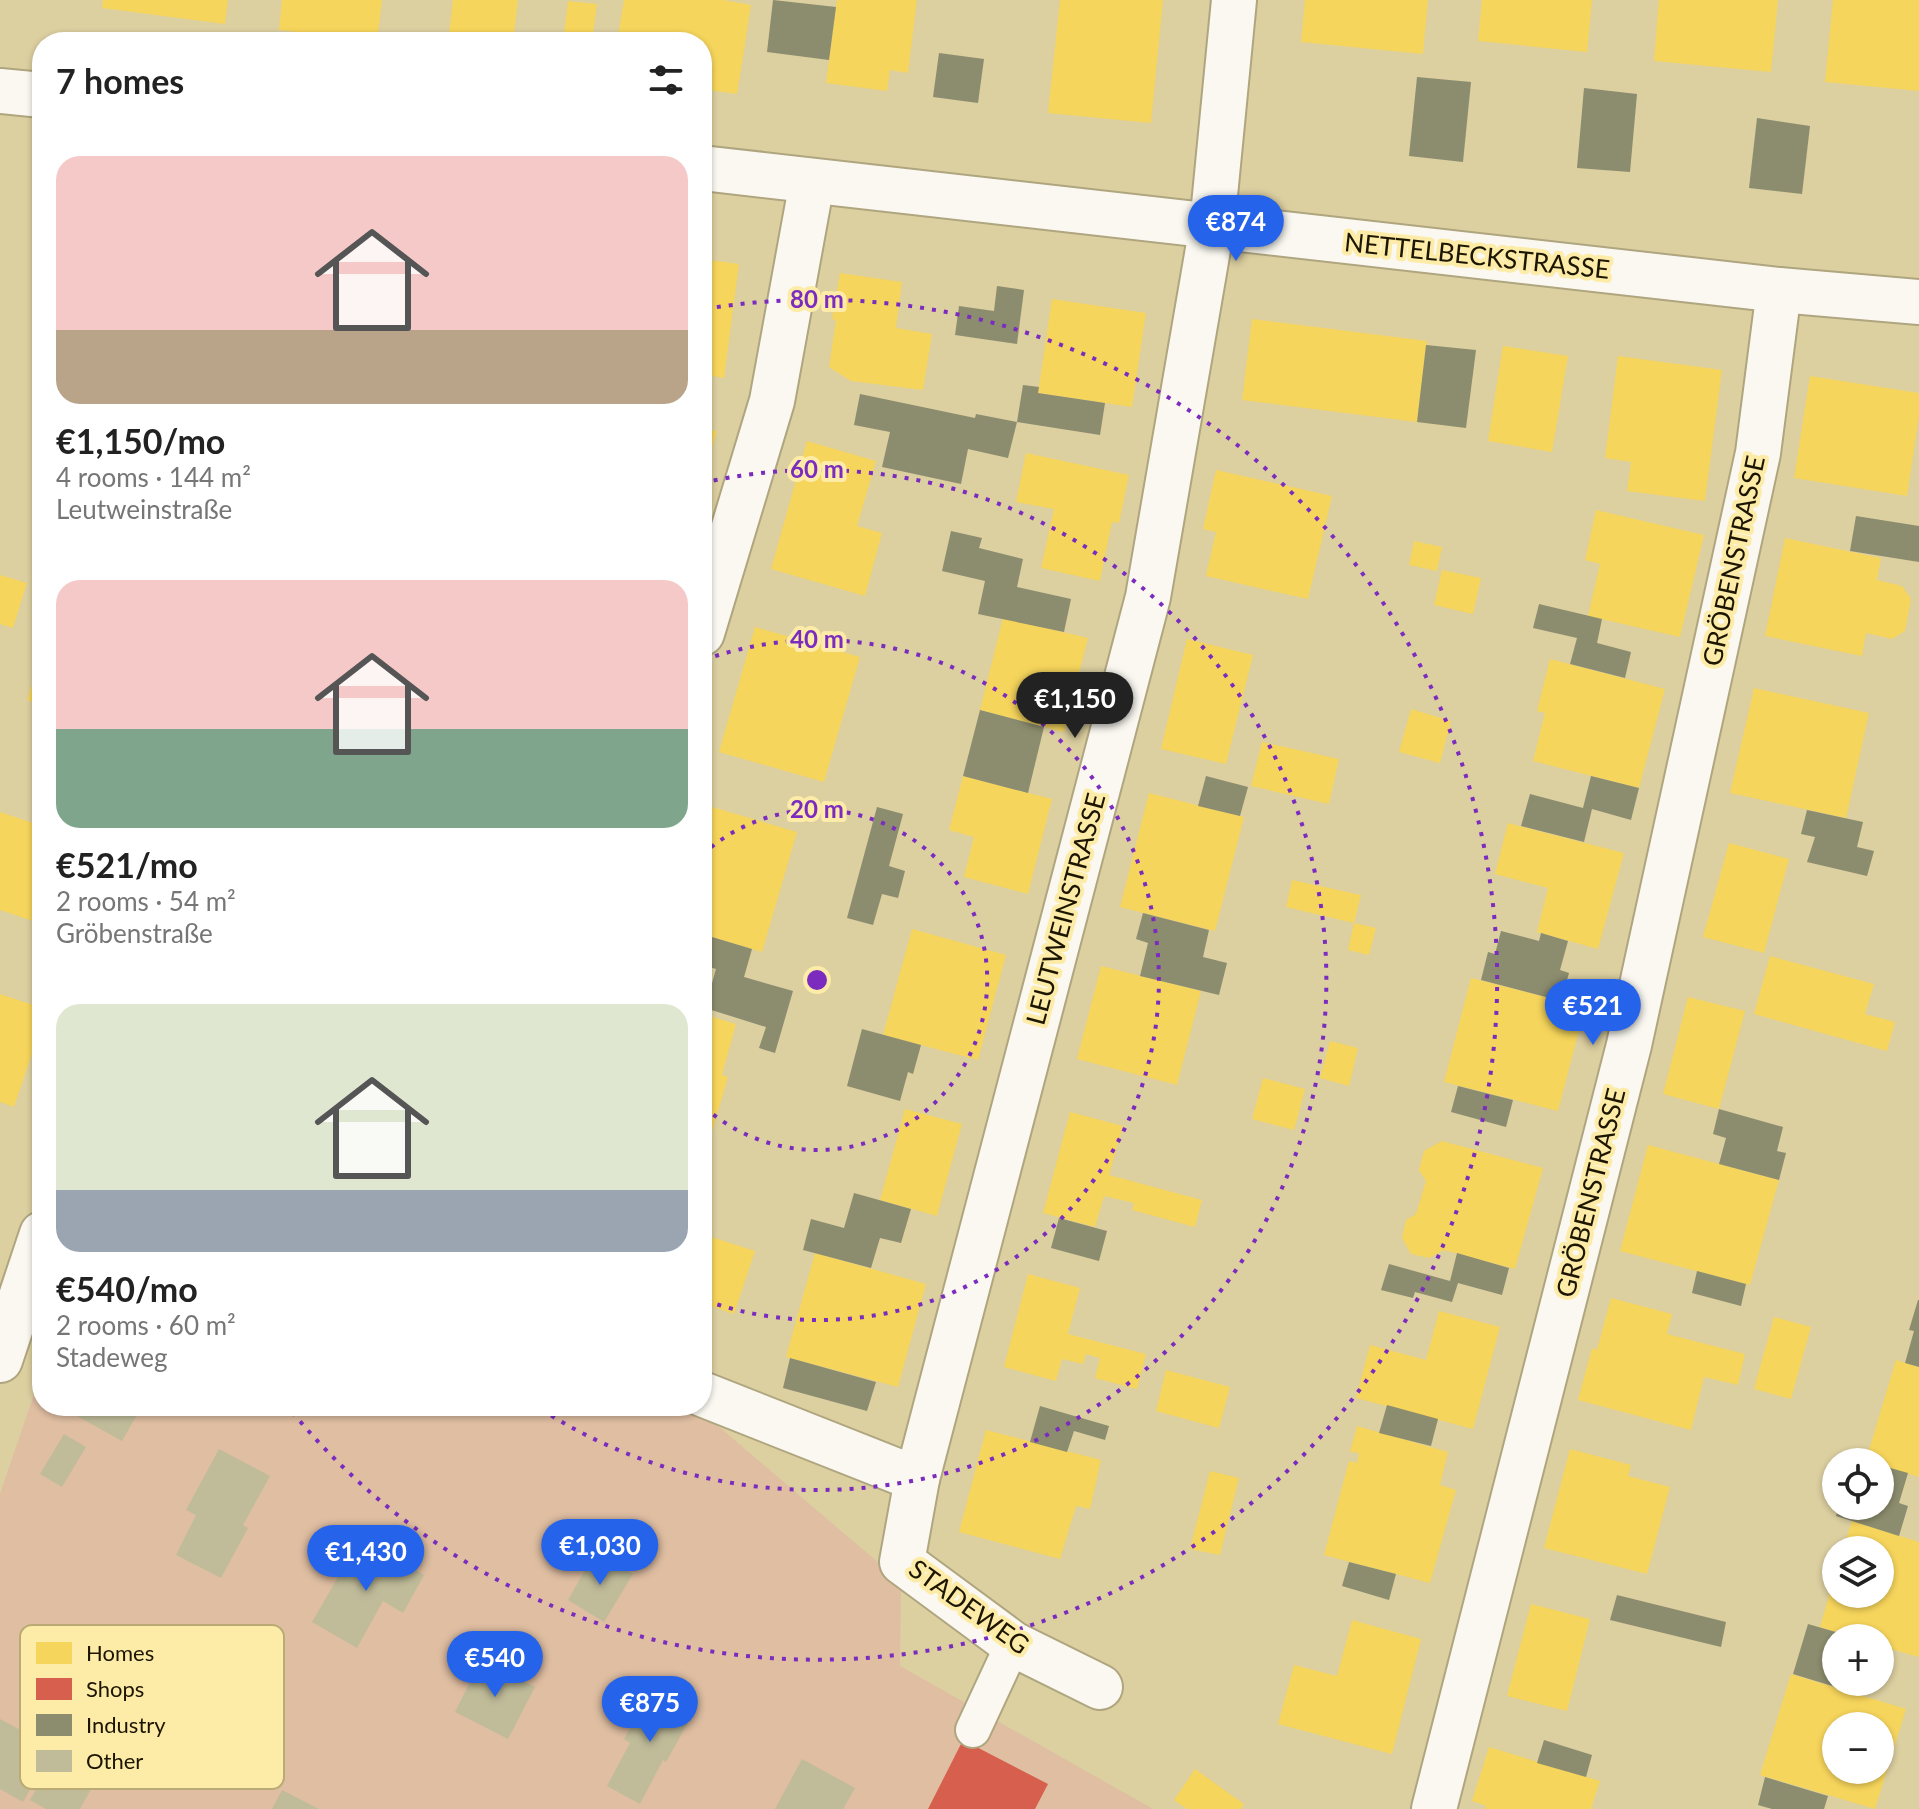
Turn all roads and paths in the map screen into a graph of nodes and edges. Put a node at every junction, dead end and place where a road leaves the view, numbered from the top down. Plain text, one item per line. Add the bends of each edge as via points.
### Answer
1 (1234, 0) edge
2 (0, 91) edge
3 (32, 94) edge
4 (712, 169) edge
5 (812, 182) junction
6 (1212, 226) junction
7 (1779, 290) junction
8 (1919, 302) edge
9 (712, 600) edge
10 (32, 1264) edge
11 (0, 1360) edge
12 (712, 1398) edge
13 (917, 1479) junction
14 (1013, 1644) junction
15 (1100, 1687) dead end
16 (973, 1730) dead end
17 (1434, 1809) edge

1 - 6 street, LEUTWEINSTRASSE
2 - 3 street
4 - 5 street, NETTELBECKSTRASSE
5 - 6 street, NETTELBECKSTRASSE
5 - 9 street via 772,401
6 - 7 street, NETTELBECKSTRASSE
6 - 13 street, LEUTWEINSTRASSE via 1148,597
7 - 8 street, NETTELBECKSTRASSE
7 - 17 street, GRÖBENSTRASSE via 1758,453 1629,1045
10 - 11 street
12 - 13 street
13 - 14 street, STADEWEG via 902,1562
14 - 15 street, STADEWEG
14 - 16 lane

